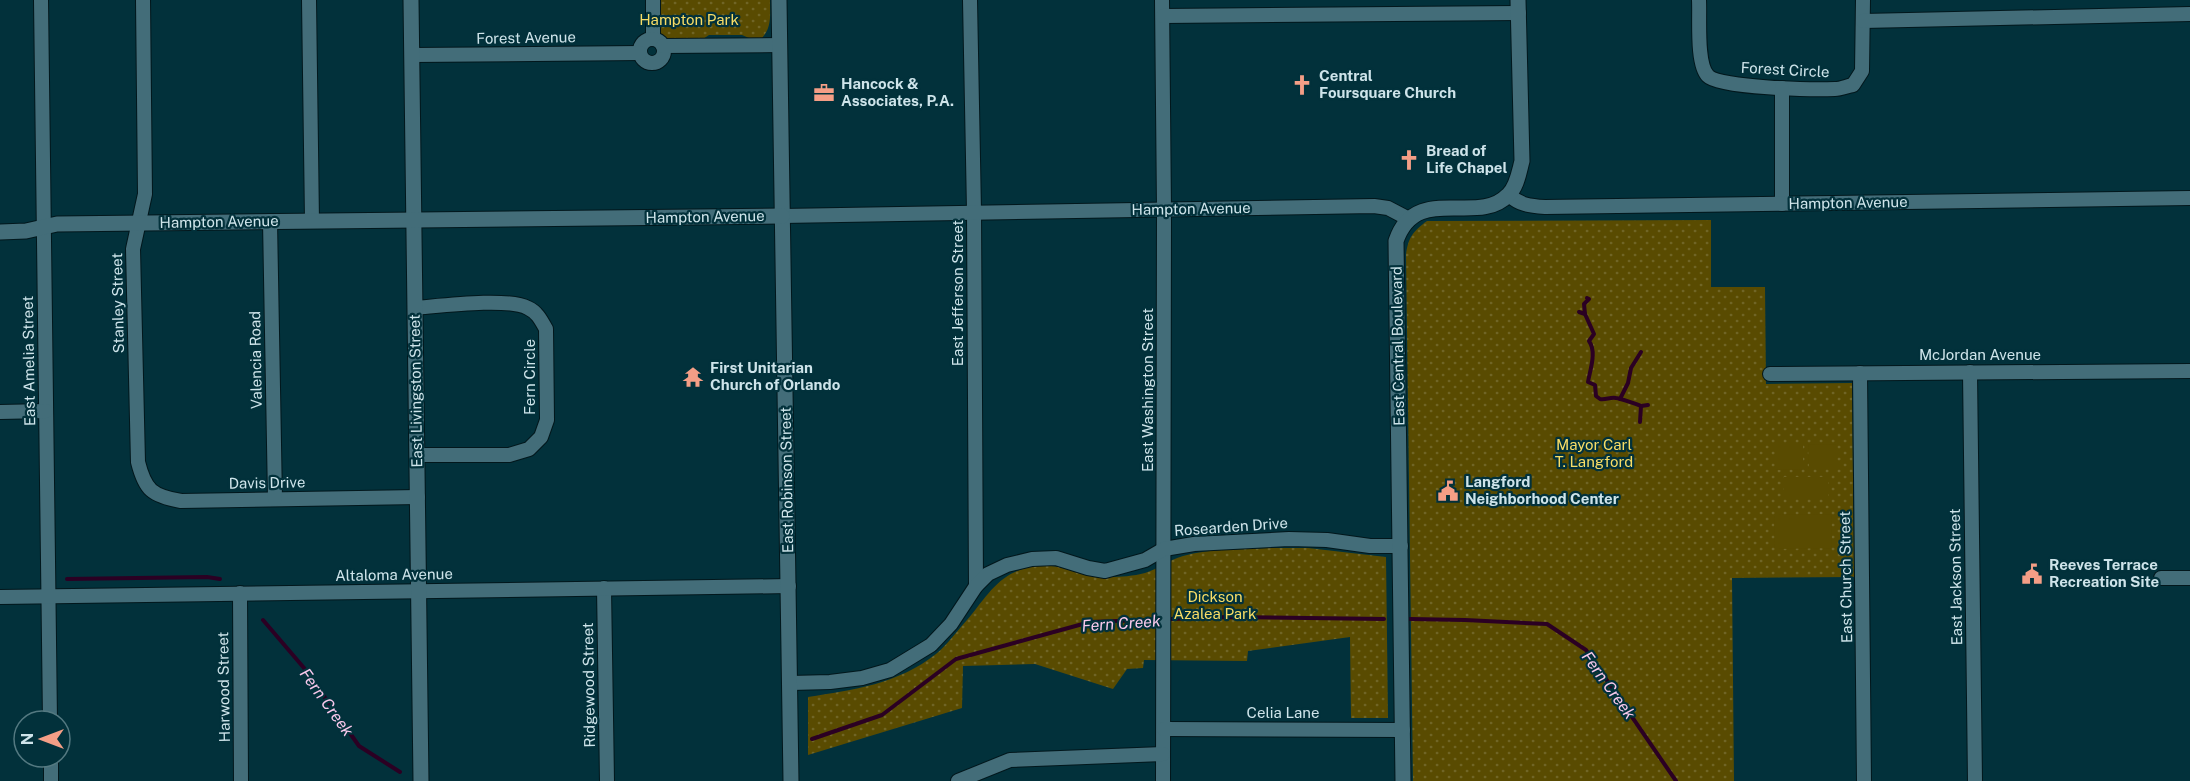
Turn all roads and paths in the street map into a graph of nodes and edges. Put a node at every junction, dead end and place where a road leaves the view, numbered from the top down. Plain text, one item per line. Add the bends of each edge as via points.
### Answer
1 (40, 0) edge
2 (143, 0) edge
3 (309, 0) edge
4 (411, 0) edge
5 (653, 0) edge
6 (779, 0) edge
7 (970, 0) edge
8 (1162, 0) edge
9 (1699, 0) edge
10 (1863, 0) edge
11 (1519, 7) edge
12 (2190, 14) edge
13 (1162, 16) junction
14 (1863, 21) junction
15 (658, 42) junction
16 (780, 45) junction
17 (640, 53) junction
18 (412, 55) junction
19 (1782, 88) junction
20 (1509, 195) junction
21 (2190, 198) edge
22 (1782, 204) junction
23 (1164, 210) junction
24 (974, 211) junction
25 (782, 216) junction
26 (1409, 219) junction
27 (414, 220) junction
28 (270, 221) junction
29 (312, 221) junction
30 (139, 223) junction
31 (43, 228) junction
32 (0, 232) edge
33 (415, 308) junction
34 (2190, 371) edge
35 (1970, 372) junction
36 (1860, 373) junction
37 (1770, 374) dead end
38 (46, 411) junction
39 (0, 412) edge
40 (417, 455) junction
41 (138, 462) joint
42 (418, 497) junction
43 (275, 499) junction
44 (1401, 546) junction
45 (1164, 549) junction
46 (2161, 578) dead end
47 (2190, 578) edge
48 (789, 586) junction
49 (976, 586) junction
50 (604, 588) junction
51 (420, 591) junction
52 (240, 593) junction
53 (0, 597) edge
54 (49, 597) junction
55 (791, 683) junction
56 (50, 709) edge
57 (1164, 729) junction
58 (1403, 730) junction
59 (1163, 754) junction
60 (973, 777) edge
61 (241, 781) edge
62 (421, 781) edge
63 (607, 781) edge
64 (791, 781) edge
65 (958, 781) edge
66 (1163, 781) edge
67 (1403, 781) edge
68 (1864, 781) edge
69 (1975, 781) edge

1 - 31 street, East Amelia Street
2 - 30 street, Stanley Street via 145,194
3 - 29 street
4 - 18 street, East Livingston Street
5 - 15 street
6 - 16 street, East Robinson Street
7 - 24 street, East Jefferson Street
8 - 13 street, East Washington Street
9 - 19 street, Forest Circle via 1701,64 1708,77 1721,83
10 - 14 street, Forest Circle
11 - 13 street
11 - 20 street via 1522,161
12 - 14 street
13 - 23 street, East Washington Street
14 - 19 street, Forest Circle via 1862,71 1852,85 1837,89
15 - 16 street
15 - 17 street via 644,41
15 - 17 street via 664,51 654,63 644,60
16 - 25 street, East Robinson Street
17 - 18 street, Forest Avenue
18 - 27 street, East Livingston Street
19 - 22 street
20 - 22 street, Hampton Avenue via 1525,205 1545,207
20 - 26 street via 1478,207 1420,211
21 - 22 street, Hampton Avenue
23 - 24 street, Hampton Avenue
23 - 26 street, Hampton Avenue via 1374,206
23 - 45 street, East Washington Street
24 - 25 street, Hampton Avenue
24 - 49 street, East Jefferson Street
25 - 27 street, Hampton Avenue
25 - 48 street, East Robinson Street
26 - 44 street, East Central Boulevard via 1400,228 1396,241
27 - 29 street, Hampton Avenue
27 - 33 street, East Livingston Street
28 - 29 street, Hampton Avenue
28 - 30 street, Hampton Avenue
28 - 43 street, Valencia Road
30 - 31 street, Hampton Avenue via 57,224
30 - 41 street, Stanley Street via 133,249
31 - 32 street, Hampton Avenue
31 - 38 street, East Amelia Street
33 - 40 street, East Livingston Street
33 - 40 street, Fern Circle via 509,303 527,307 540,317 546,329 547,420 541,437 529,449 509,455
34 - 35 street, McJordan Avenue
35 - 36 street, McJordan Avenue
35 - 69 street, East Jackson Street
36 - 37 street, McJordan Avenue
36 - 68 street, East Church Street
38 - 39 street
38 - 54 street, East Amelia Street
40 - 42 street, East Livingston Street
41 - 43 street, Davis Drive via 144,484 164,498
42 - 43 street, Davis Drive
42 - 51 street, East Livingston Street
44 - 45 street, Rosearden Drive via 1289,538
44 - 58 street, East Central Boulevard
45 - 49 street, Rosearden Drive via 1145,560 1105,571 1056,558 1032,559 988,574
45 - 57 street, East Washington Street
46 - 47 street
48 - 50 street, Altaloma Avenue
48 - 55 street, East Robinson Street
49 - 55 street, Rosearden Drive via 951,624 931,645 890,670 862,678
50 - 51 street, Altaloma Avenue
50 - 63 street, Ridgewood Street
51 - 52 street, Altaloma Avenue
51 - 62 street, East Livingston Street
52 - 54 street, Altaloma Avenue
52 - 61 street, Harwood Street
53 - 54 street, Altaloma Avenue
54 - 56 street, East Amelia Street
55 - 64 street, East Robinson Street
57 - 58 street, Celia Lane
57 - 59 street, East Washington Street
58 - 67 street, East Central Boulevard
59 - 60 street via 1010,760
59 - 66 street, East Washington Street
60 - 65 street

